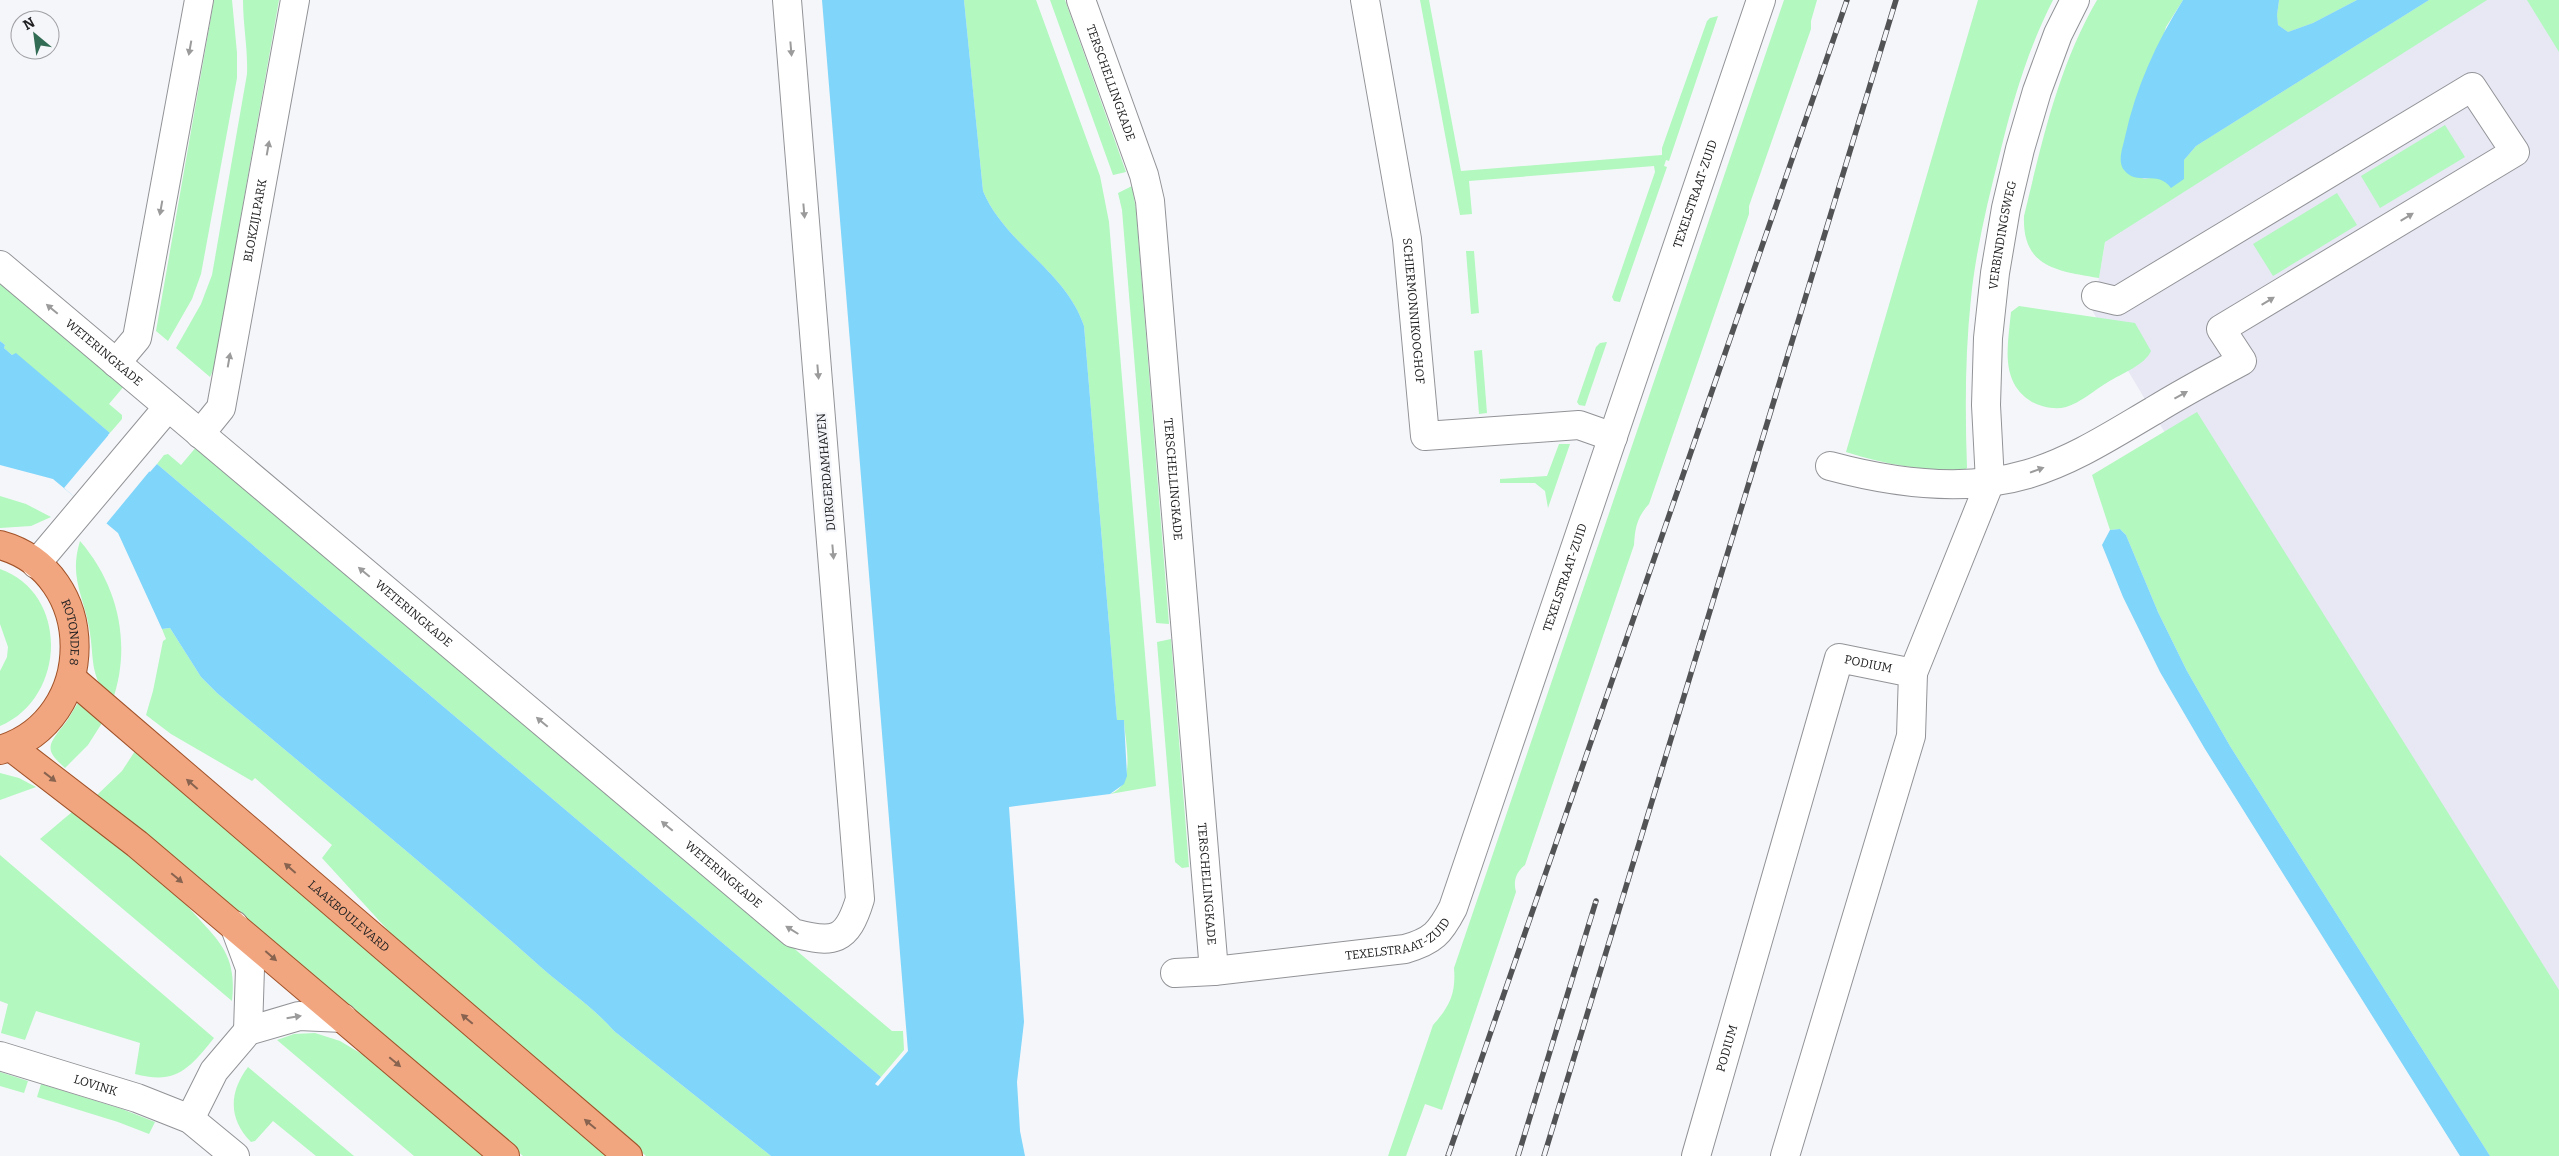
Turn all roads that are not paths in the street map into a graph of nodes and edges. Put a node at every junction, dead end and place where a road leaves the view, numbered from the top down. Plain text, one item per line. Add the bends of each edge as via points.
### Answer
1 (199, 0) edge
2 (295, 0) edge
3 (787, 0) edge
4 (1081, 0) edge
5 (1364, 0) edge
6 (1761, 0) edge
7 (2075, 0) edge
8 (0, 265) edge
9 (2096, 296) dead end
10 (116, 363) junction
11 (168, 407) junction
12 (200, 434) junction
13 (1613, 437) junction
14 (1830, 466) dead end
15 (1990, 482) junction
16 (0, 544) edge
17 (36, 564) junction
18 (1913, 673) junction
19 (71, 678) junction
20 (6, 749) edge
21 (234, 925) junction
22 (838, 938) joint
23 (1214, 971) junction
24 (1175, 973) dead end
25 (343, 1018) junction
26 (248, 1031) junction
27 (0, 1056) edge
28 (190, 1119) junction
29 (235, 1156) edge
30 (505, 1156) edge
31 (628, 1156) edge
32 (1696, 1156) edge
33 (1785, 1156) edge

1 -> 10 street via 137,338
12 -> 2 street, BLOKZIJLPARK via 221,408
3 -> 22 street, DURGERDAMHAVEN via 860,899 848,928
4 - 23 street, TERSCHELLINGKADE via 1144,175 1150,201
5 - 13 street, SCHIERMONNIKOOGHOF via 1407,239 1426,436 1579,425
6 - 13 street, TEXELSTRAAT-ZUID
7 - 15 street, VERBINDINGSWEG via 2058,34 2037,91 2006,208 1988,338 1986,405
10 -> 8 street, WETERINGKADE
15 -> 9 street via 2028,474 2088,450 2242,361 2221,329 2515,152 2472,87 2117,301
10 - 11 street, WETERINGKADE
11 - 12 street, WETERINGKADE
11 - 17 street
22 -> 12 street, WETERINGKADE via 826,940 793,932
13 - 23 street, TEXELSTRAAT-ZUID via 1457,899 1444,925 1433,939 1405,949
14 - 15 street via 1869,477 1909,482
15 - 18 street
16 - 17 main road, ROTONDE 8
17 - 19 main road, ROTONDE 8 via 56,586 69,610 75,634
18 - 32 street, PODIUM via 1839,658
18 - 33 street via 1911,736
19 - 20 main road, ROTONDE 8 via 53,714 36,732
31 -> 19 main road, LAAKBOULEVARD
20 -> 21 main road via 137,844
21 -> 25 main road
21 - 26 street via 250,968
23 - 24 street, TEXELSTRAAT-ZUID
26 -> 25 street via 298,1016
25 -> 30 main road
26 - 28 street via 214,1071
27 - 28 street, LOVINK via 137,1098
28 - 29 street, LOVINK

